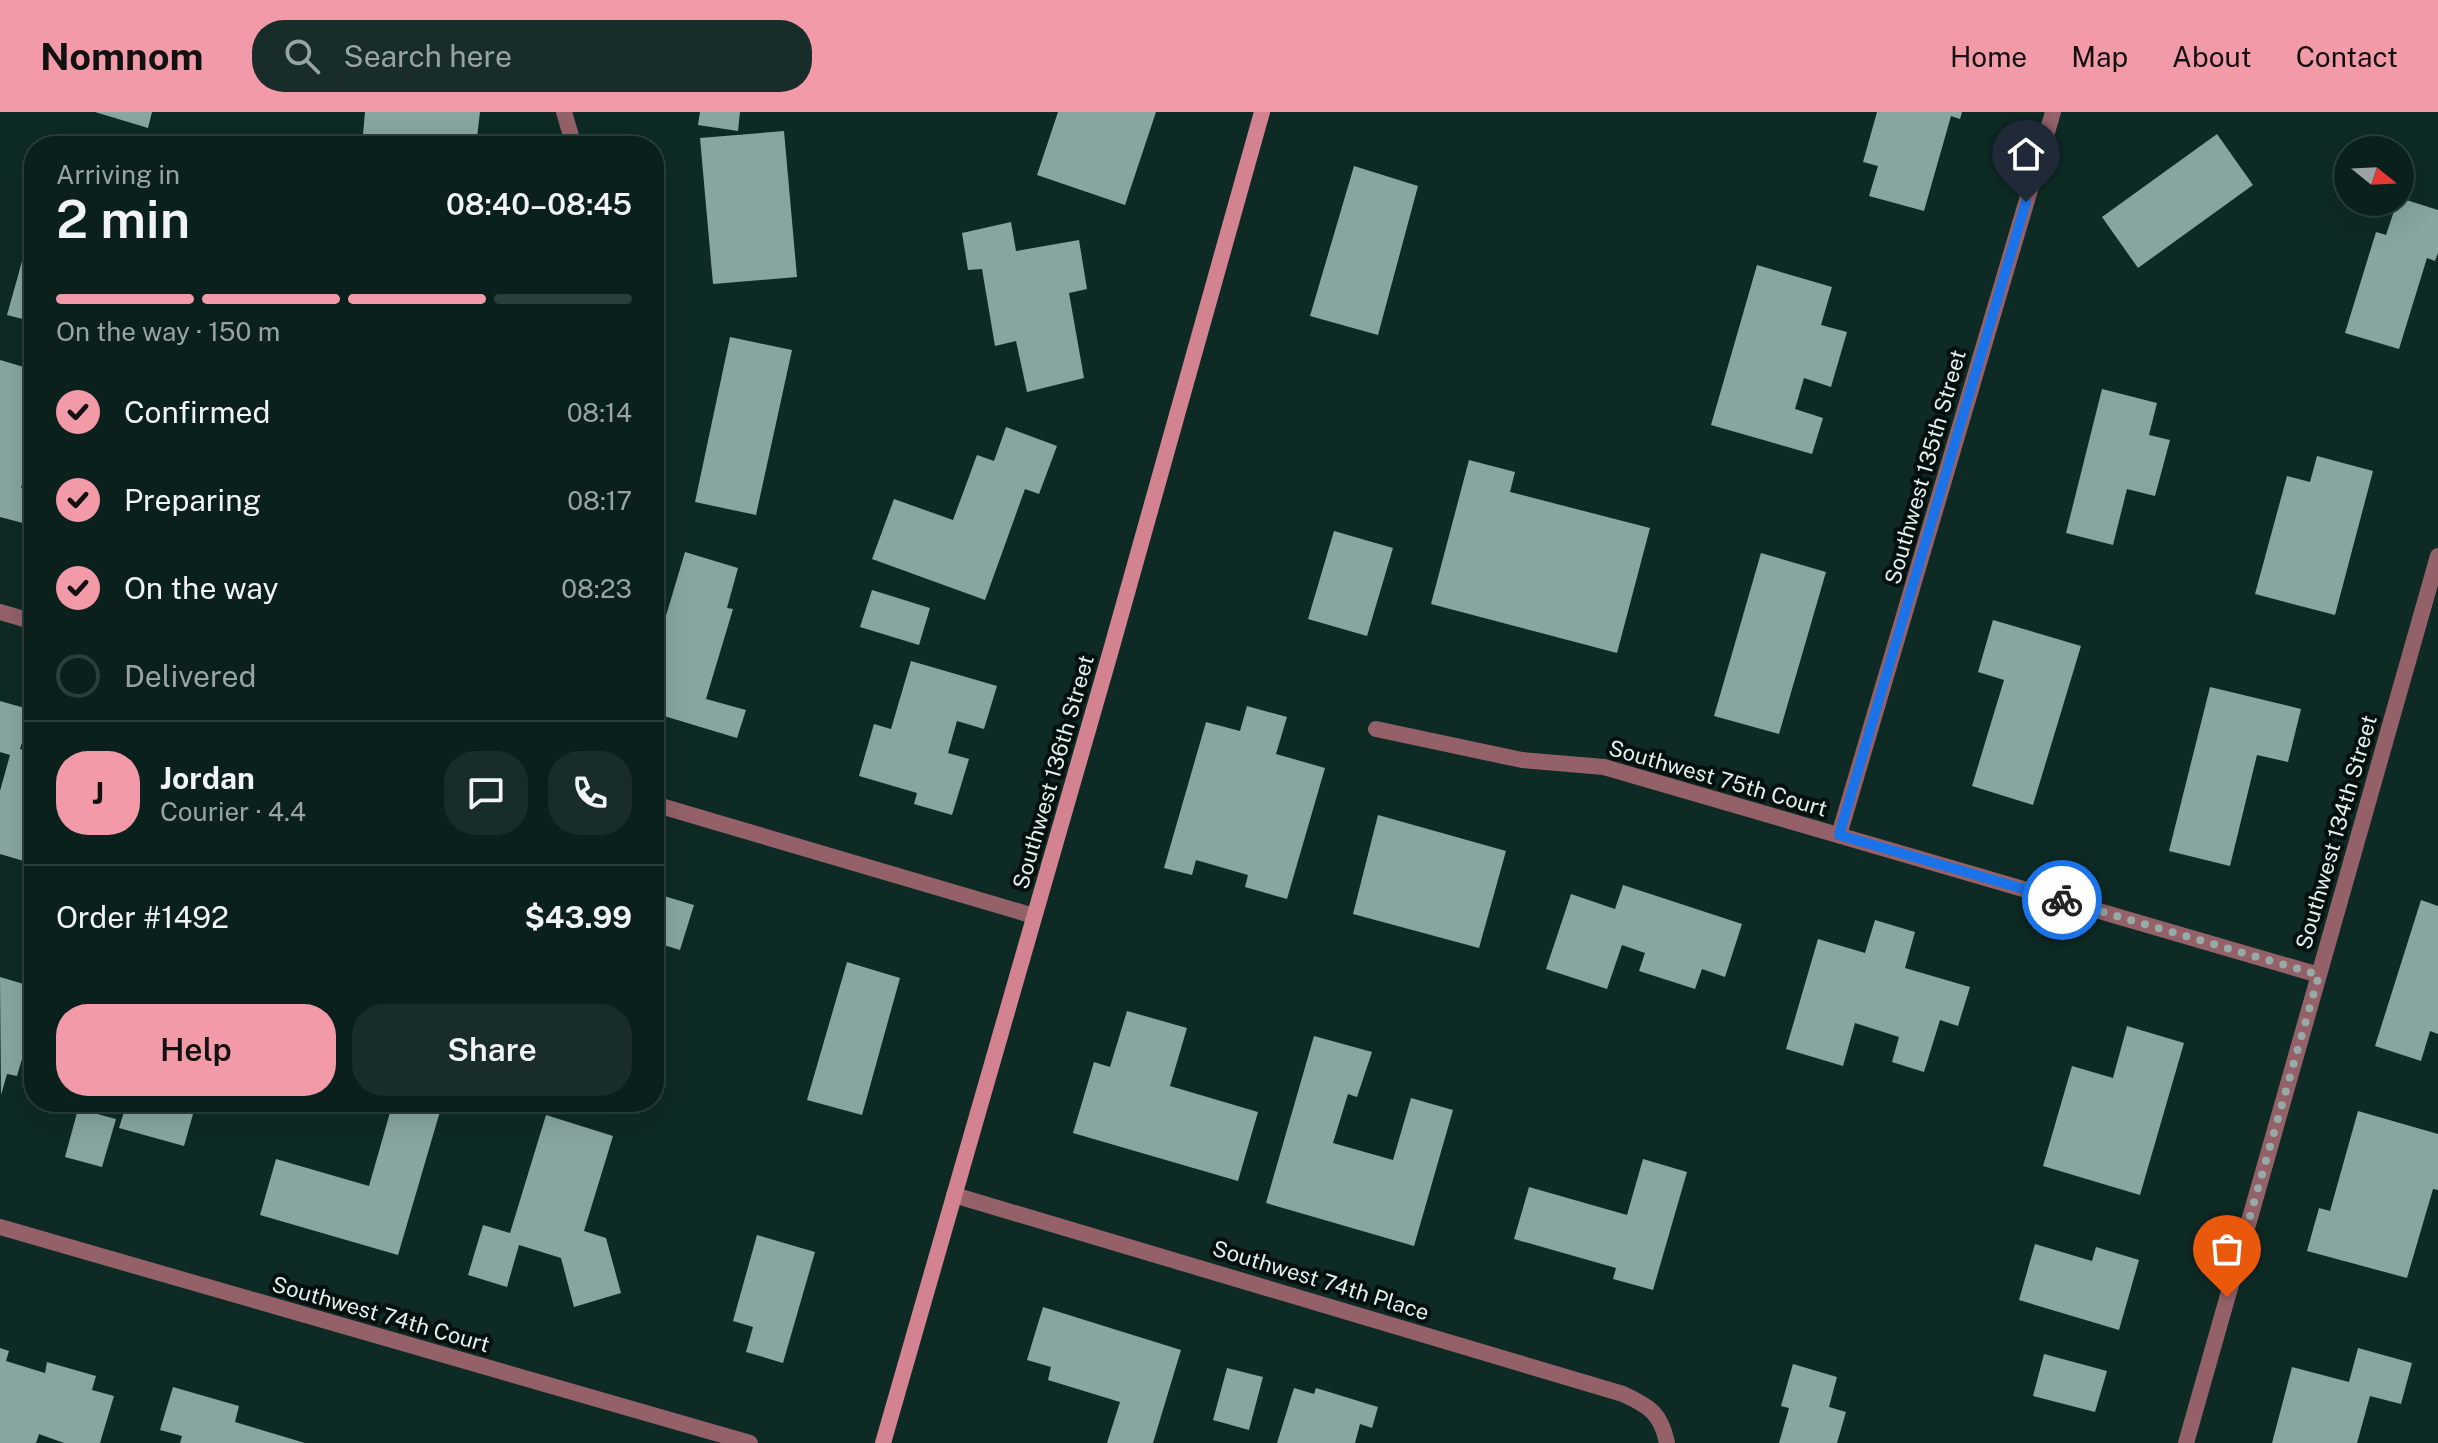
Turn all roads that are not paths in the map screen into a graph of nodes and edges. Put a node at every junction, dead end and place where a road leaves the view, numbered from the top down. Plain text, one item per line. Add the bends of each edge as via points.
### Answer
1 (564, 112) edge
2 (1262, 112) edge
3 (2053, 112) edge
4 (571, 136) edge
5 (2438, 556) edge
6 (0, 612) edge
7 (24, 619) edge
8 (1376, 729) dead end
9 (664, 807) edge
10 (1839, 835) junction
11 (1034, 916) junction
12 (2319, 975) junction
13 (954, 1195) junction
14 (0, 1227) edge
15 (1665, 1435) edge
16 (750, 1443) edge
17 (883, 1443) edge
18 (2186, 1443) edge

1 - 4 street
2 - 11 street, Southwest 136th Street
3 - 10 street, Southwest 135th Street
5 - 12 street, Southwest 134th Street
6 - 7 street
8 - 10 street, Southwest 75th Court via 1522,760 1604,767
9 - 11 street
10 - 12 street, Southwest 75th Court
11 - 13 street, Southwest 136th Street
12 - 18 street, Southwest 134th Street
13 - 15 street, Southwest 74th Place via 1623,1394 1656,1415
13 - 17 street, Southwest 136th Street
14 - 16 street, Southwest 74th Court

